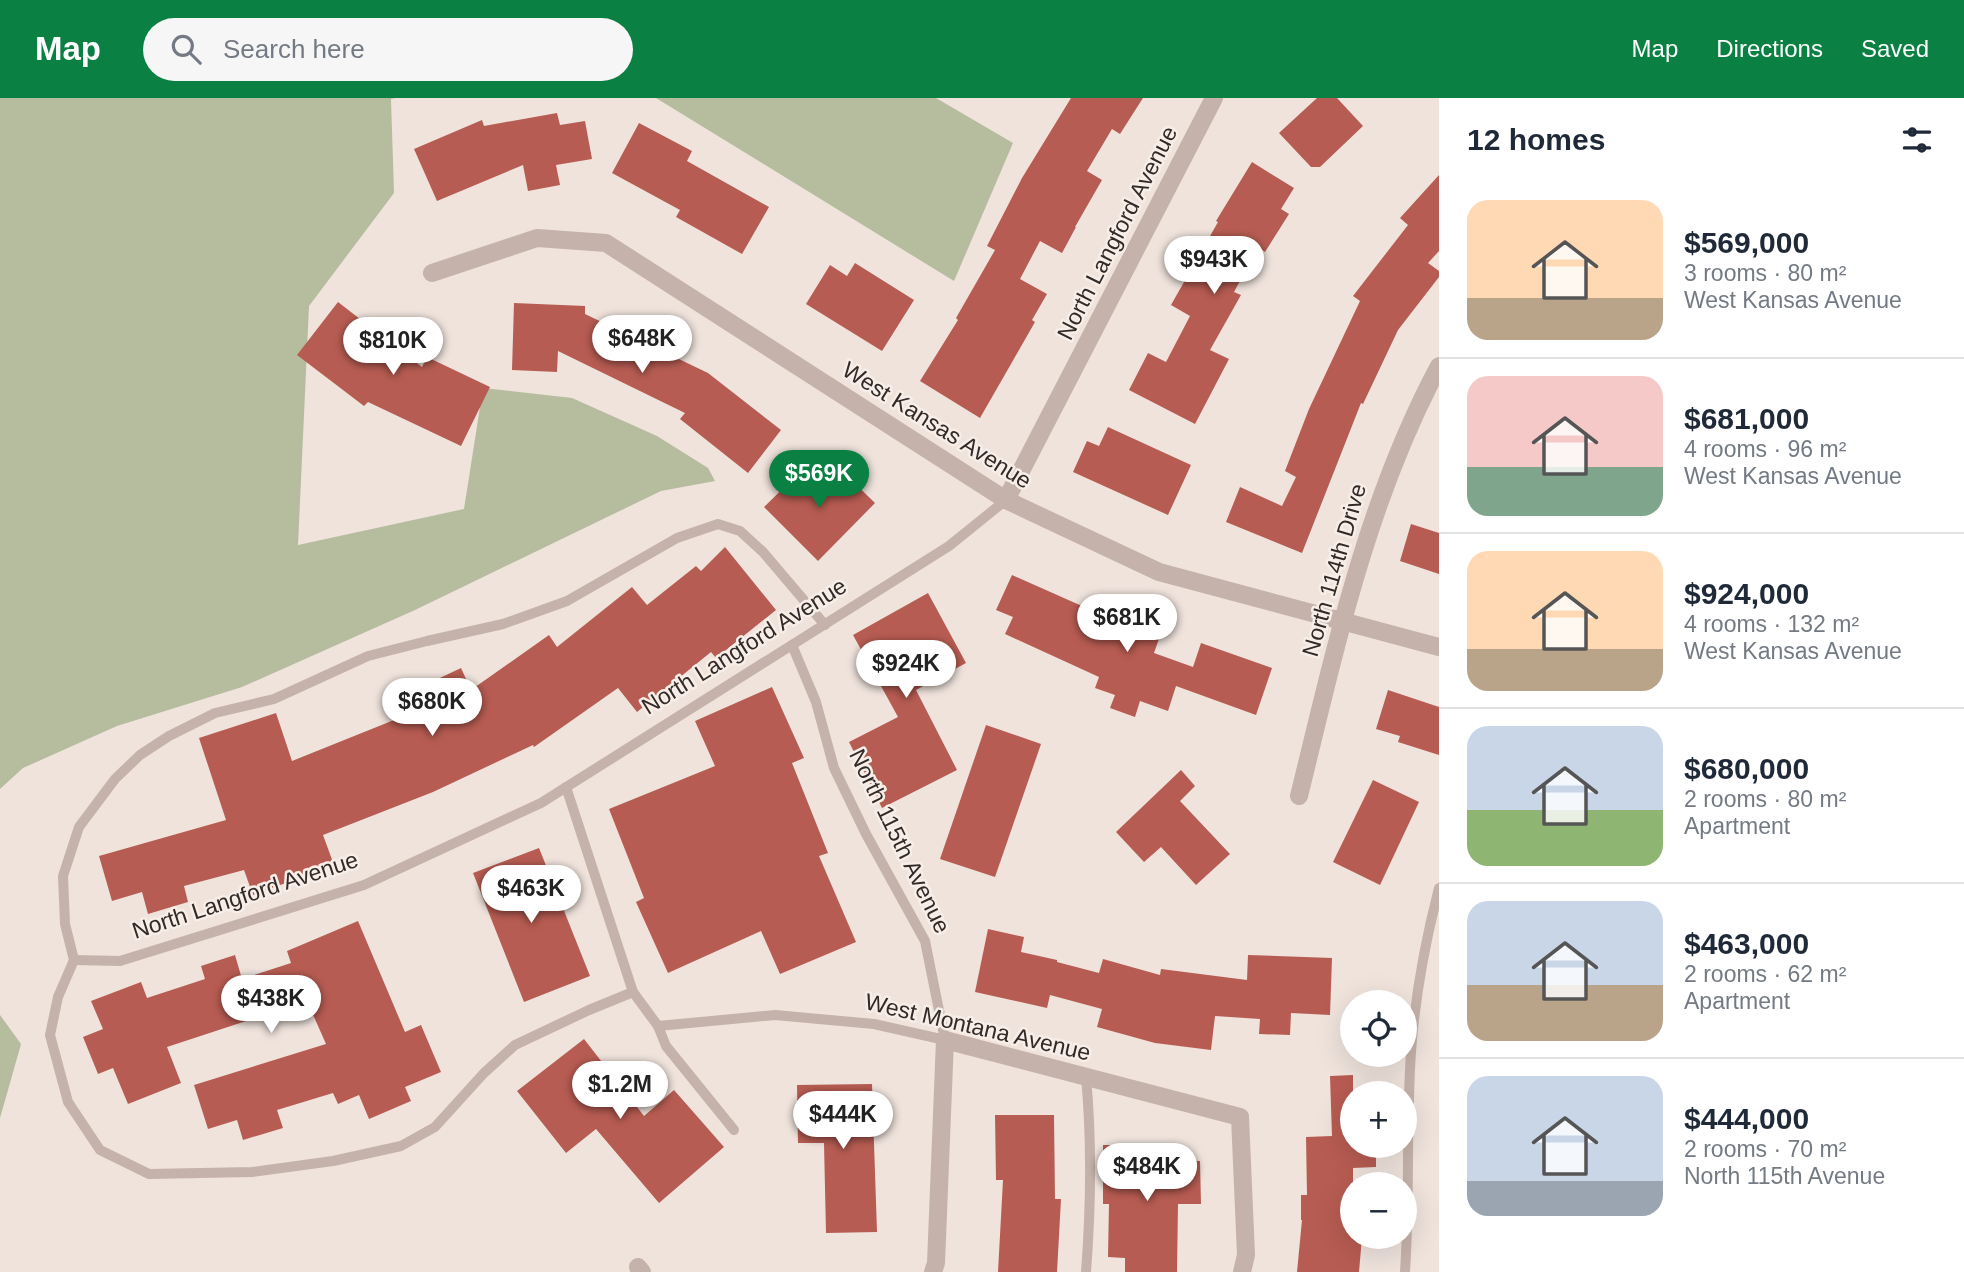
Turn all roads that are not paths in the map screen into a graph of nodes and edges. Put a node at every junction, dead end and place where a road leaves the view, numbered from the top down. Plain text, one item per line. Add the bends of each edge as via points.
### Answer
1 (1214, 98) edge
2 (432, 273) dead end
3 (1439, 366) edge
4 (1006, 500) junction
5 (1342, 621) junction
6 (825, 625) junction
7 (792, 645) junction
8 (1439, 647) edge
9 (566, 787) junction
10 (1299, 796) dead end
11 (1439, 888) edge
12 (74, 960) junction
13 (633, 992) junction
14 (658, 1026) junction
15 (945, 1040) junction
16 (1086, 1077) junction
17 (734, 1130) dead end
18 (933, 1272) edge
19 (1086, 1272) edge
20 (1242, 1272) edge
21 (1405, 1272) edge

1 - 4 street, North Langford Avenue
2 - 4 street, West Kansas Avenue via 537,238 606,243
3 - 5 street, North 114th Drive via 1387,478
4 - 5 street, West Kansas Avenue via 1159,572
4 - 6 lane, North Langford Avenue via 949,546
5 - 8 street, West Kansas Avenue
5 - 10 street, North 114th Drive
6 - 7 lane, North Langford Avenue
6 - 12 lane via 763,552 740,531 718,524 677,538 567,601 503,624 368,656 274,699 215,713 140,755 115,779 79,827 63,876 65,924
7 - 9 lane, North Langford Avenue
7 - 15 lane, North 115th Avenue via 816,702 834,768 925,941
9 - 12 lane, North Langford Avenue via 541,803 364,884 120,961
9 - 13 lane
11 - 21 lane via 1427,933 1411,1051
12 - 13 lane via 58,998 50,1035 68,1102 100,1150 149,1174 252,1172 401,1146 436,1127 515,1045
13 - 14 lane
14 - 15 lane, West Montana Avenue via 775,1015 874,1024
14 - 17 lane via 666,1046
15 - 16 street, West Montana Avenue
15 - 18 street, North 115th Avenue
16 - 19 lane via 1091,1199
16 - 20 street, West Montana Avenue via 1240,1117 1246,1255

